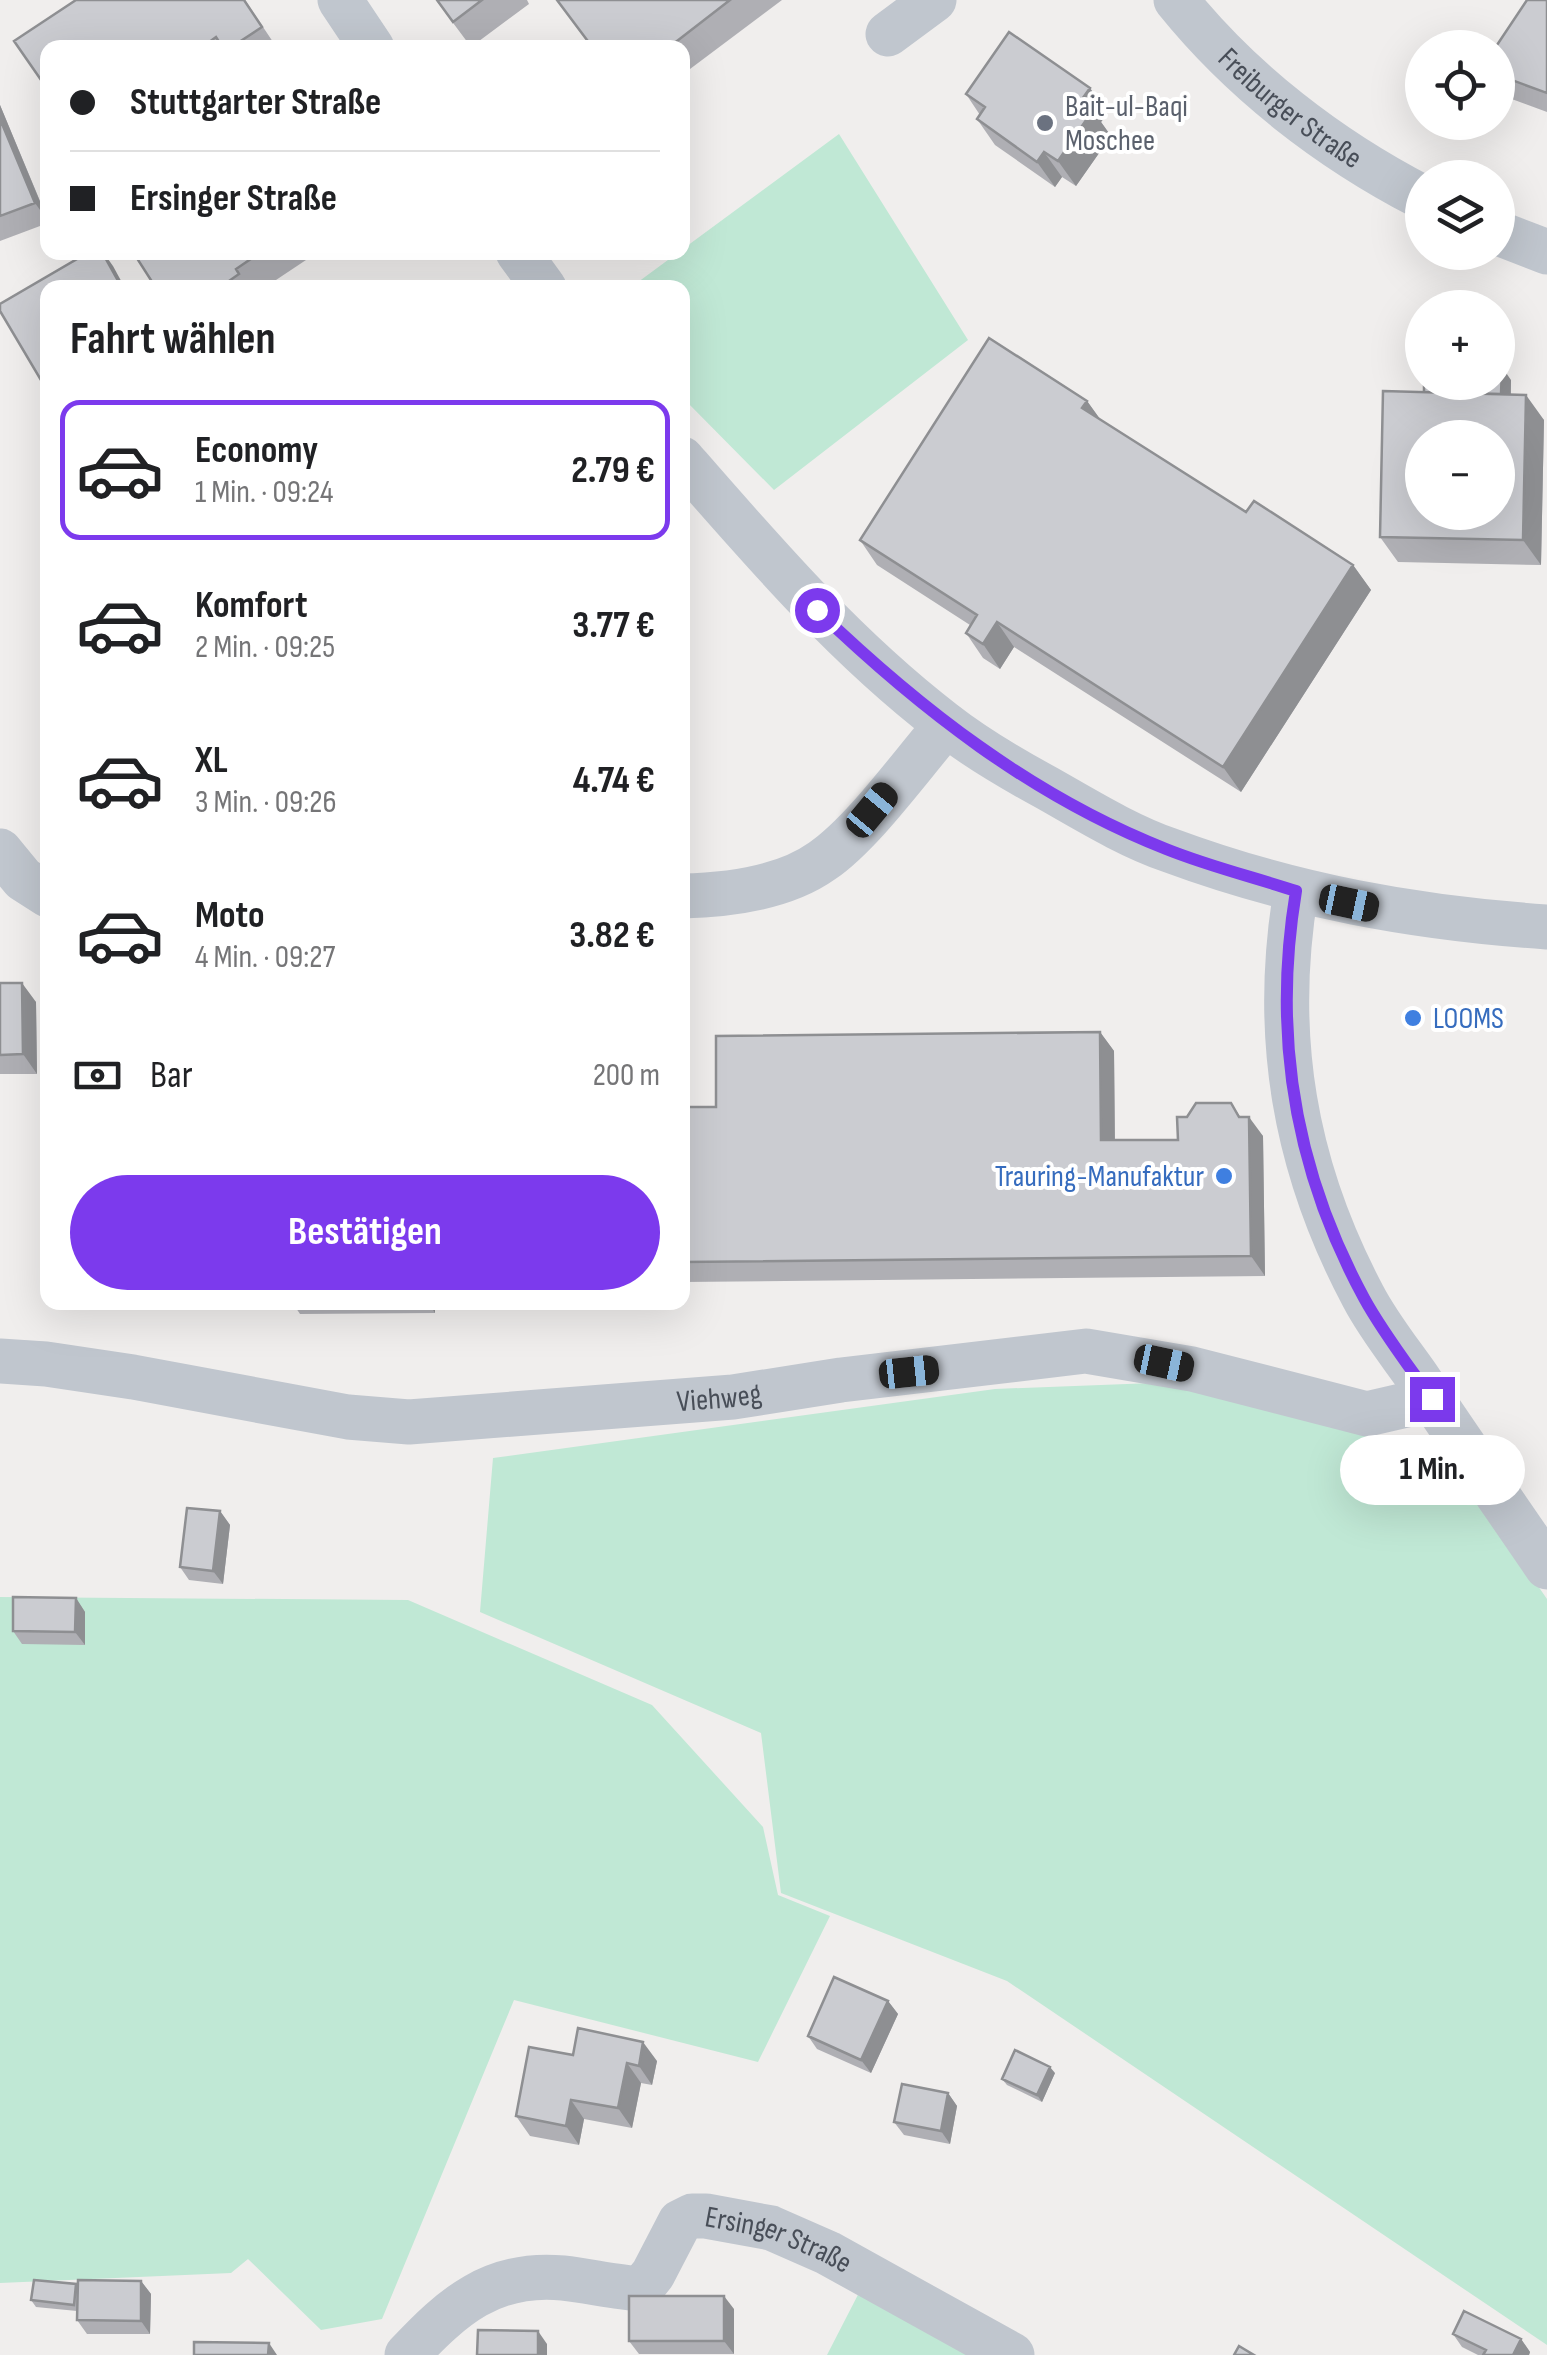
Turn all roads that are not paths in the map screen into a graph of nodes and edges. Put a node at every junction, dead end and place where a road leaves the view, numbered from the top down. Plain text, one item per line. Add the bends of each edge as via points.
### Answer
1 (340, 0) edge
2 (934, 0) edge
3 (1176, 0) edge
4 (888, 34) dead end
5 (367, 40) edge
6 (1405, 187) edge
7 (1515, 239) edge
8 (1547, 252) edge
9 (690, 468) edge
10 (946, 725) junction
11 (0, 851) edge
12 (40, 890) edge
13 (1296, 891) junction
14 (690, 896) edge
15 (1547, 927) edge
16 (0, 1361) edge
17 (1432, 1399) junction
18 (1547, 1567) edge
19 (407, 2355) edge
20 (1012, 2355) edge

1 - 5 street
2 - 4 street
3 - 6 street, Freiburger Straße via 1296,117
7 - 8 street
9 - 10 street via 791,584
10 - 13 street via 1018,772 1166,850
10 - 14 street via 821,862 768,885
11 - 12 street
13 - 15 street via 1394,912
13 - 17 street via 1286,1040 1314,1182 1364,1300
16 - 17 street, Viehweg via 409,1422 733,1398 1086,1352 1192,1369 1367,1414
17 - 18 street
19 - 20 street, Ersinger Straße via 460,2304 500,2283 560,2278 641,2289 680,2222 706,2216 771,2228 828,2253

